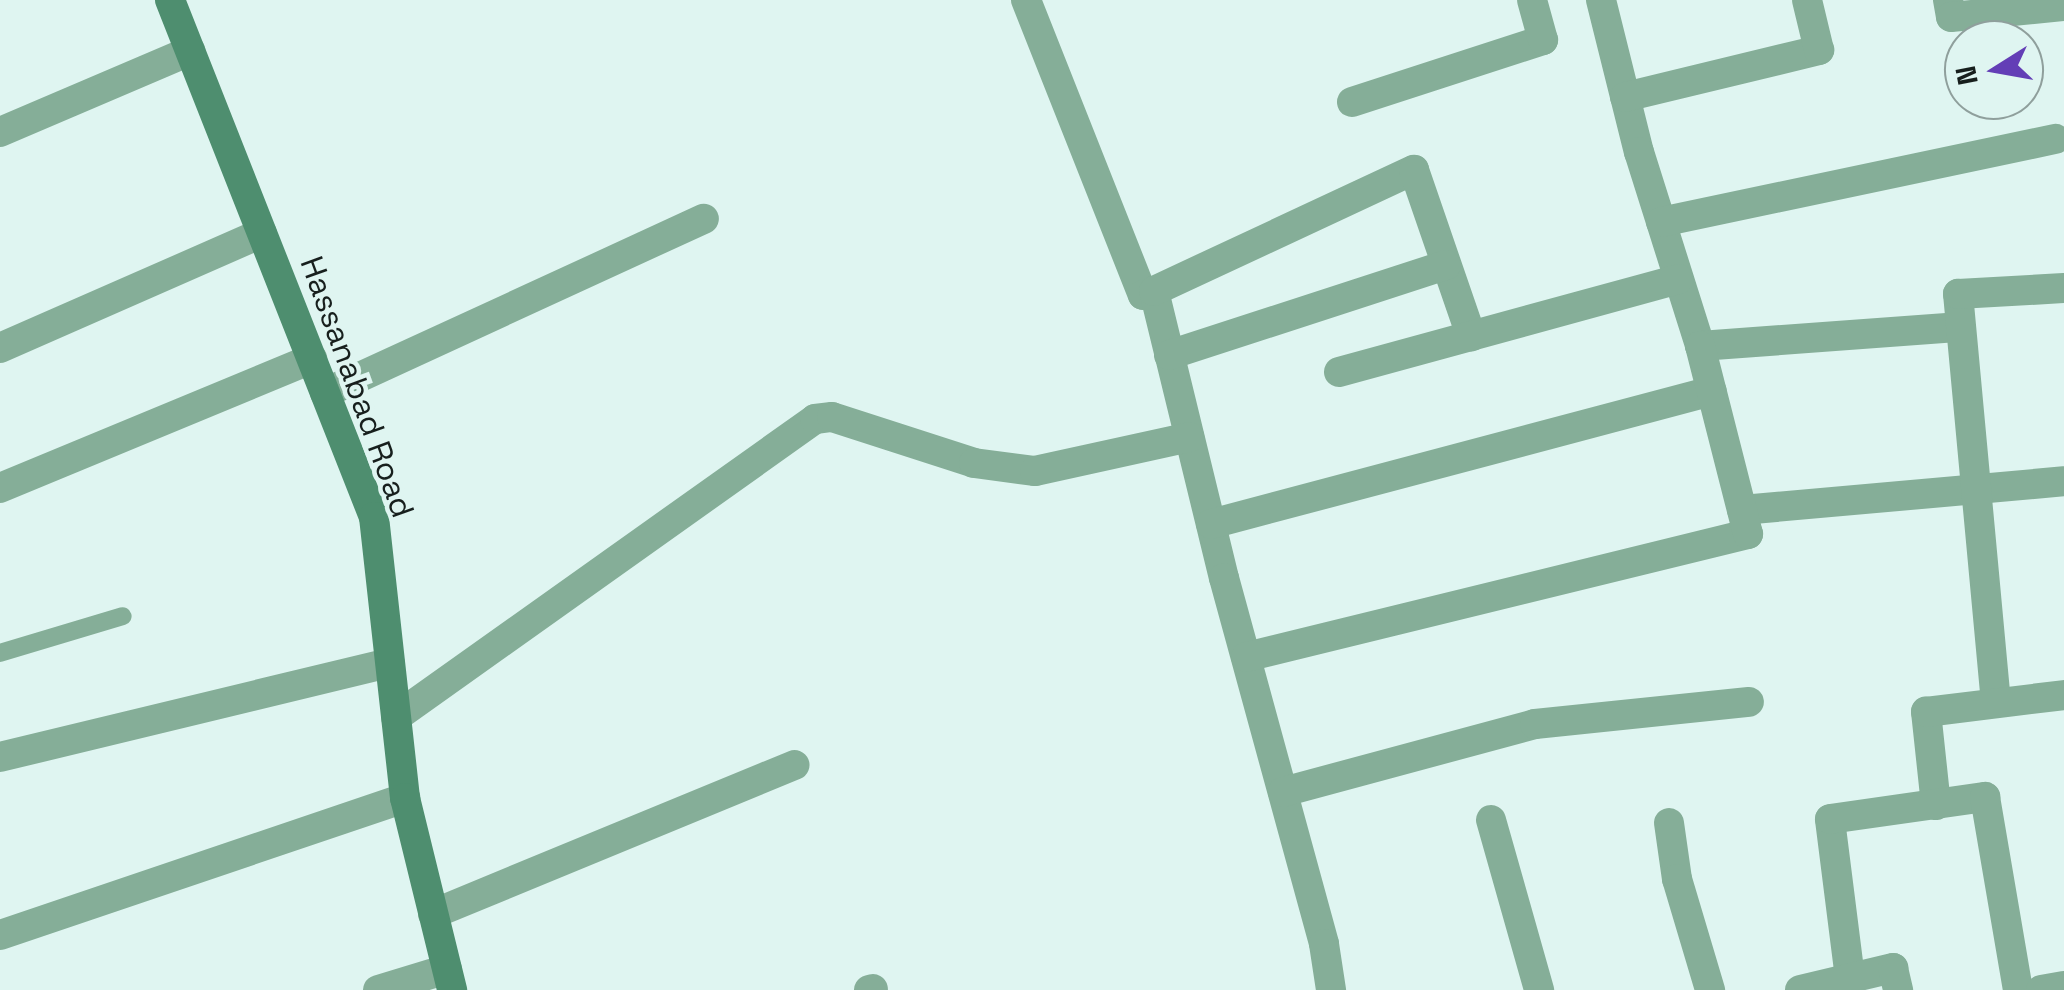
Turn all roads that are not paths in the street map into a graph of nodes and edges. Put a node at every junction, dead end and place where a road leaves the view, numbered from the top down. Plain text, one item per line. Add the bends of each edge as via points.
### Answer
1 (170, 0) edge
2 (1026, 0) edge
3 (1532, 0) edge
4 (1601, 0) edge
5 (1807, 0) edge
6 (1948, 0) edge
7 (2064, 6) edge
8 (190, 51) junction
9 (1625, 97) junction
10 (1352, 102) dead end
11 (0, 132) edge
12 (2055, 139) dead end
13 (704, 218) dead end
14 (1661, 222) junction
15 (262, 233) junction
16 (1446, 266) junction
17 (1679, 279) junction
18 (2064, 288) edge
19 (1154, 291) junction
20 (1960, 327) junction
21 (1471, 336) junction
22 (1700, 346) junction
23 (0, 348) edge
24 (1170, 355) junction
25 (312, 359) junction
26 (1339, 372) dead end
27 (1712, 390) junction
28 (325, 392) junction
29 (1190, 436) junction
30 (2064, 480) edge
31 (0, 488) edge
32 (1976, 489) junction
33 (1742, 510) junction
34 (1211, 524) junction
35 (123, 616) dead end
36 (0, 653) edge
37 (1246, 656) junction
38 (390, 662) junction
39 (2064, 695) edge
40 (1748, 702) dead end
41 (1996, 704) junction
42 (396, 717) junction
43 (0, 757) edge
44 (794, 765) dead end
45 (1283, 792) junction
46 (404, 798) junction
47 (1936, 805) junction
48 (1491, 820) dead end
49 (1669, 822) dead end
50 (434, 914) junction
51 (0, 935) edge
52 (1850, 978) junction
53 (450, 980) edge
54 (378, 990) edge
55 (1331, 990) edge
56 (1540, 990) edge
57 (1710, 990) edge
58 (1800, 990) edge
59 (1898, 990) edge
60 (2018, 990) edge

1 - 8 street, Hassanabad Road
2 - 19 street via 1143,294
3 - 10 street via 1543,40
4 - 9 street
5 - 9 street via 1818,50
6 - 7 street via 1951,18
8 - 11 street
8 - 15 street, Hassanabad Road
9 - 14 street
12 - 14 street
13 - 28 street
14 - 17 street
15 - 23 street
15 - 25 street, Hassanabad Road
16 - 19 street via 1414,170
16 - 21 street
16 - 24 street
17 - 21 street
17 - 22 street
18 - 20 street via 1958,294
19 - 24 street
20 - 22 street
20 - 32 street
21 - 26 street
22 - 27 street
24 - 29 street
25 - 28 street, Hassanabad Road
25 - 31 street
27 - 33 street
27 - 34 street
28 - 38 street, Hassanabad Road via 374,516
29 - 34 street
29 - 42 street via 1035,471 974,463 832,417 815,420
30 - 32 street
32 - 33 street
32 - 41 street
33 - 37 street via 1748,534
34 - 37 street
35 - 36 lane
37 - 45 street
38 - 42 street, Hassanabad Road
38 - 43 street
39 - 41 street
40 - 45 street via 1535,724
41 - 47 street via 1926,712
42 - 46 street, Hassanabad Road
44 - 50 street
45 - 55 street
46 - 50 street, Hassanabad Road
46 - 51 street
47 - 52 street via 1830,819
47 - 60 street via 1985,798
48 - 56 street
49 - 57 street
50 - 53 street, Hassanabad Road
52 - 58 street
52 - 59 street via 1893,968
53 - 54 street

